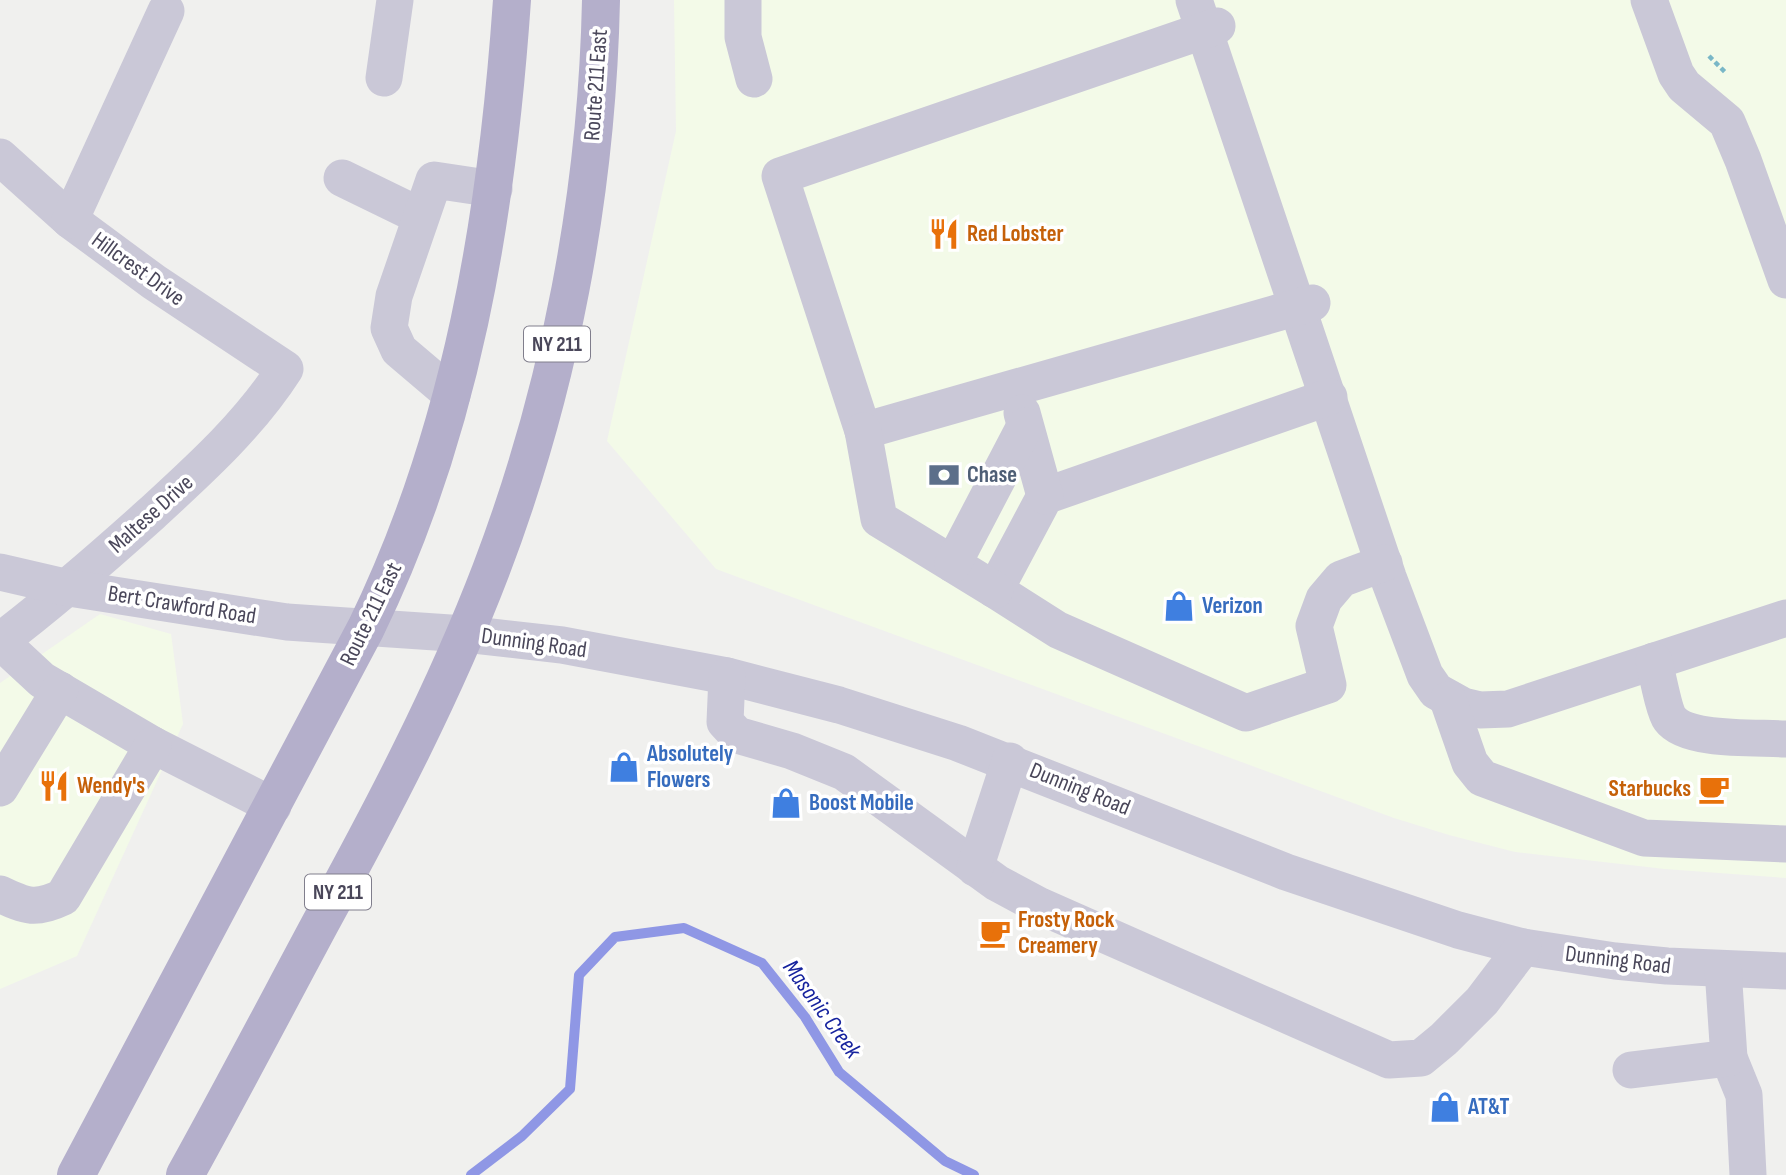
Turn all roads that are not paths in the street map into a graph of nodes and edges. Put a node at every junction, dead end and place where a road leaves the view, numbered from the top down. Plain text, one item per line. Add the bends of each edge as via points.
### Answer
1 (395, 0) edge
2 (512, 0) edge
3 (601, 0) edge
4 (743, 0) edge
5 (1649, 0) edge
6 (166, 11) dead end
7 (1205, 19) edge
8 (384, 78) dead end
9 (754, 79) dead end
10 (0, 157) edge
11 (342, 178) dead end
12 (494, 189) junction
13 (420, 216) junction
14 (70, 220) junction
15 (1786, 280) edge
16 (1305, 304) junction
17 (285, 369) joint
18 (1015, 387) junction
19 (452, 395) junction
20 (1329, 397) junction
21 (1025, 426) junction
22 (863, 431) junction
23 (1045, 496) junction
24 (1384, 563) junction
25 (953, 564) junction
26 (0, 572) edge
27 (69, 588) junction
28 (995, 590) junction
29 (1786, 618) edge
30 (366, 628) junction
31 (465, 634) junction
32 (1721, 639) junction
33 (0, 641) edge
34 (1786, 642) edge
35 (1654, 661) junction
36 (727, 676) junction
37 (51, 685) junction
38 (1448, 700) junction
39 (1786, 738) edge
40 (144, 740) junction
41 (0, 753) edge
42 (1010, 761) junction
43 (0, 788) edge
44 (273, 806) junction
45 (1786, 844) edge
46 (0, 868) edge
47 (975, 868) junction
48 (0, 894) edge
49 (1523, 947) junction
50 (1723, 969) junction
51 (1786, 971) edge
52 (1730, 1058) junction
53 (1631, 1070) dead end
54 (76, 1175) edge
55 (185, 1175) edge
56 (1748, 1175) edge

1 - 8 street
2 - 12 main road, Route 211 East
3 - 31 main road, Route 211 East / NY 211 via 588,180 564,315 513,509
4 - 9 street via 743,37
5 - 15 street via 1676,74 1727,122
6 - 14 street
7 - 16 street
7 - 22 street via 780,176
10 - 14 street, Hillcrest Drive
11 - 13 street
12 - 13 street via 433,180
12 - 19 main road, Route 211 East
13 - 19 street via 394,296 389,328 399,350
14 - 17 street, Hillcrest Drive
16 - 18 street
16 - 20 street
17 - 27 street, Maltese Drive via 266,399 213,458
18 - 21 street
18 - 22 street
19 - 30 main road, Route 211 East via 415,517
20 - 23 street
20 - 24 street
21 - 23 street
21 - 25 street
22 - 25 street via 879,519
23 - 28 street
24 - 28 street via 1341,579 1324,599 1314,626 1328,685 1246,713 1058,630
24 - 38 street via 1425,675
25 - 28 street
26 - 27 street, Bert Crawford Road
27 - 30 street, Bert Crawford Road via 287,622
27 - 33 street, Maltese Drive
29 - 32 street
30 - 31 street, Dunning Road
30 - 44 main road, Route 211 East
31 - 36 street, Dunning Road via 562,645
31 - 55 main road, Route 211 East / NY 211 via 394,786
32 - 34 street
32 - 35 street
33 - 37 street
35 - 38 street via 1508,709 1480,710
35 - 39 street via 1670,719 1687,731
36 - 42 street, Dunning Road via 839,705
36 - 47 street via 725,722 737,735 844,772
37 - 40 street
37 - 41 street
37 - 43 street
38 - 45 street via 1470,763 1482,778 1644,838
40 - 44 street
40 - 46 street via 49,878 31,885
40 - 48 street via 63,897 44,906 24,906
42 - 47 street
42 - 49 street, Dunning Road via 1297,876 1447,927
44 - 54 main road, Route 211 East
47 - 49 street via 1040,906 1389,1060 1421,1058 1444,1040 1482,1001
49 - 50 street, Dunning Road via 1615,961
50 - 51 street, Dunning Road
50 - 52 street
52 - 53 street
52 - 56 street via 1744,1095

